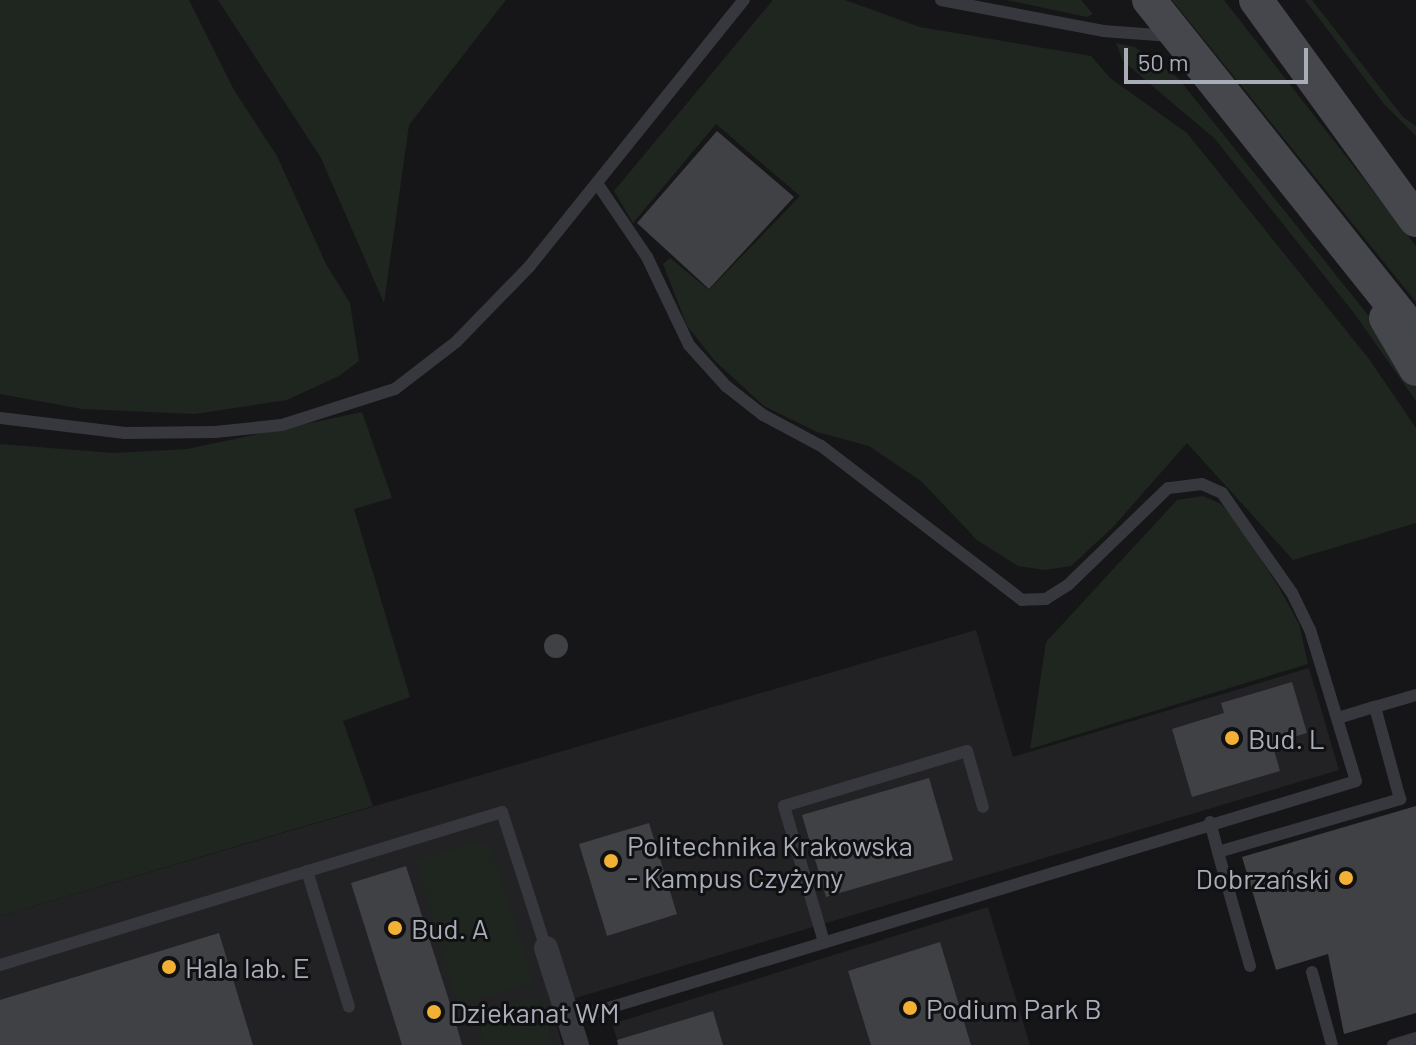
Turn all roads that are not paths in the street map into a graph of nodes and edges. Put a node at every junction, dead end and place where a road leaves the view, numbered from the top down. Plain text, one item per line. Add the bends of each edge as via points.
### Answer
1 (744, 0) edge
2 (941, 0) edge
3 (1149, 0) edge
4 (1256, 0) edge
5 (1178, 36) junction
6 (1358, 138) junction
7 (1409, 175) edge
8 (599, 186) junction
9 (1416, 220) edge
10 (1345, 249) junction
11 (1416, 334) edge
12 (1416, 369) edge
13 (0, 418) edge
14 (1416, 695) edge
15 (1375, 707) junction
16 (1338, 718) junction
17 (983, 807) dead end
18 (1210, 822) junction
19 (1218, 852) junction
20 (307, 871) junction
21 (824, 942) junction
22 (546, 948) joint
23 (0, 965) edge
24 (1250, 966) dead end
25 (1312, 972) dead end
26 (349, 1007) dead end
27 (569, 1020) junction
28 (1416, 1038) edge
29 (577, 1045) edge
30 (1332, 1045) edge
31 (1393, 1045) edge

1 - 8 lane
2 - 5 lane via 1103,31
3 - 5 main road
4 - 6 main road
5 - 10 main road
6 - 7 main road
6 - 9 main road
8 - 13 lane via 456,342 395,389 282,425 215,432 125,433
8 - 16 lane via 647,257 689,345 726,386 763,415 821,446 1022,600 1046,599 1068,585 1168,488 1202,484 1222,493 1292,593 1310,630
10 - 11 main road
10 - 12 main road
14 - 15 lane
15 - 16 lane
15 - 19 lane via 1400,799
16 - 18 lane via 1356,781
17 - 21 lane via 967,751 784,806
18 - 19 lane
18 - 21 lane
19 - 24 lane
20 - 22 lane via 502,812
20 - 23 lane
20 - 26 lane
21 - 27 lane
22 - 27 street
25 - 30 lane
27 - 29 street
28 - 31 lane

